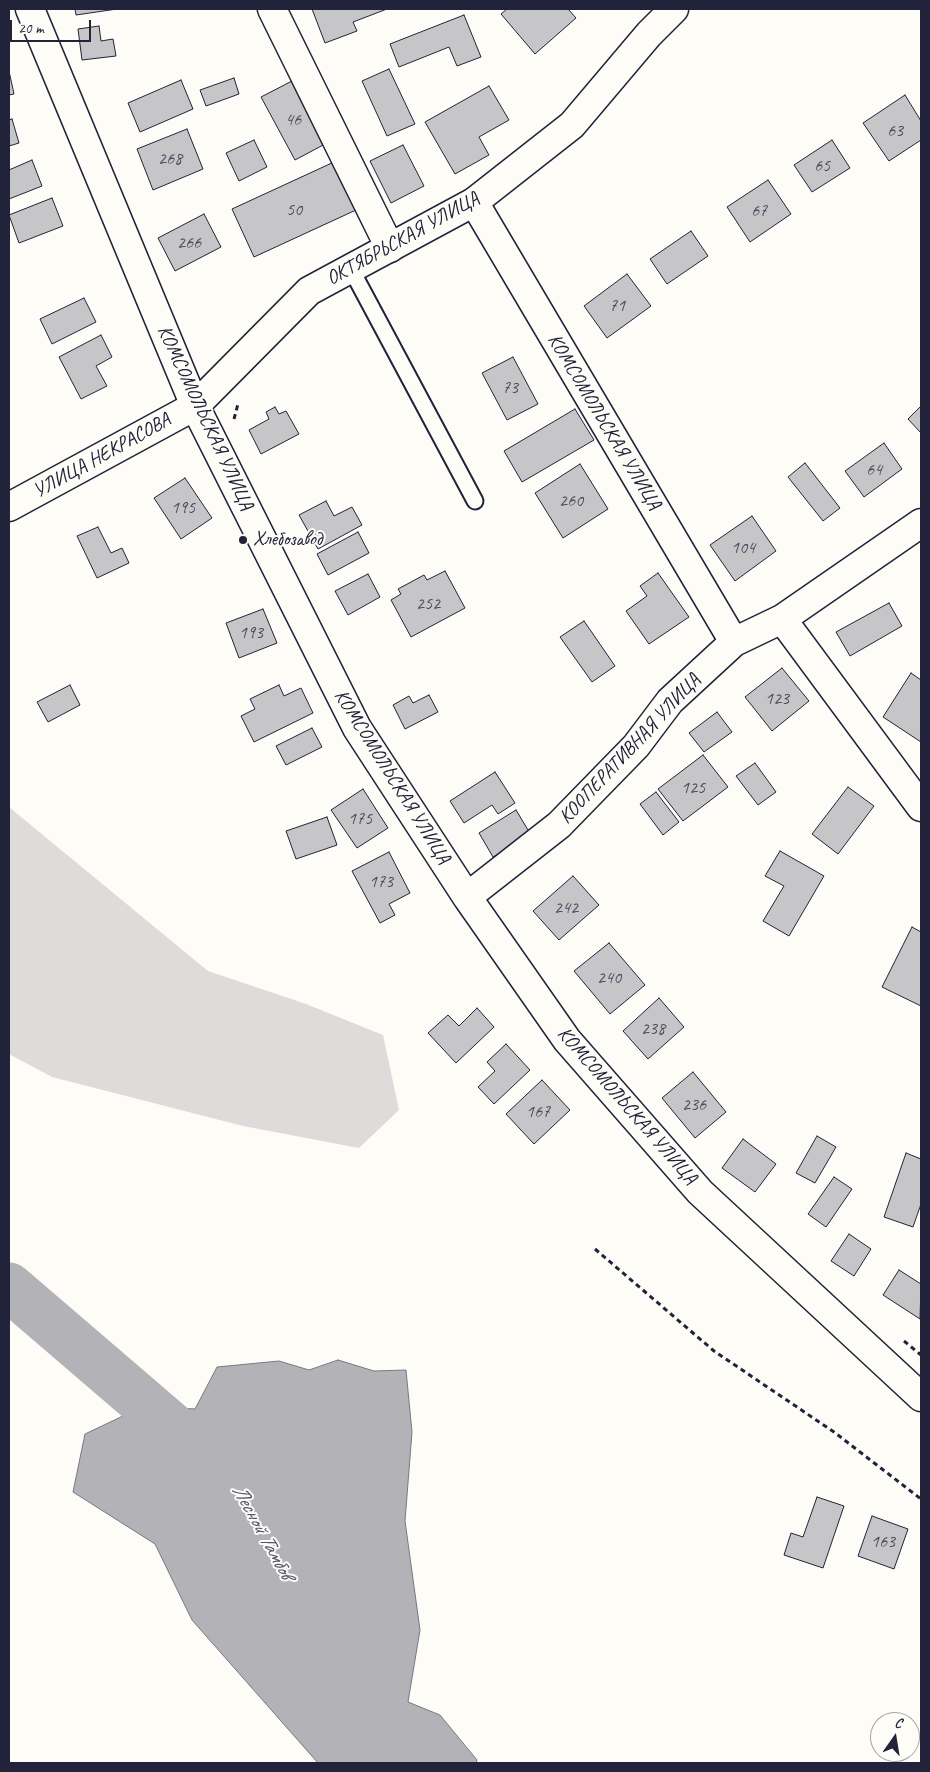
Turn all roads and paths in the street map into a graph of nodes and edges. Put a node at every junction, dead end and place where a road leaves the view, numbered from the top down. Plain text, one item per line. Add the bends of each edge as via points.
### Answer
1 (30, 9) edge
2 (272, 9) edge
3 (674, 9) edge
4 (474, 202) junction
5 (390, 248) junction
6 (350, 269) junction
7 (195, 406) junction
8 (475, 501) dead end
9 (9, 507) edge
10 (921, 523) edge
11 (782, 619) junction
12 (734, 642) junction
13 (921, 807) edge
14 (467, 897) junction
15 (595, 1249) dead end
16 (921, 1398) edge
17 (921, 1499) edge

1 - 7 street, КОМСОМОЛЬСКАЯ УЛИЦА
2 - 5 street
3 - 4 street, ОКТЯБРЬСКАЯ УЛИЦА via 572,125
4 - 5 street, ОКТЯБРЬСКАЯ УЛИЦА
4 - 12 street, КОМСОМОЛЬСКАЯ УЛИЦА
5 - 6 street, ОКТЯБРЬСКАЯ УЛИЦА
6 - 7 street, ОКТЯБРЬСКАЯ УЛИЦА via 309,291
6 - 8 lane
7 - 9 street, УЛИЦА НЕКРАСОВА
7 - 14 street, КОМСОМОЛЬСКАЯ УЛИЦА via 357,728
10 - 11 street, КООПЕРАТИВНАЯ УЛИЦА
11 - 12 street, КООПЕРАТИВНАЯ УЛИЦА
11 - 13 street
12 - 14 street, КООПЕРАТИВНАЯ УЛИЦА via 670,701 636,746 559,826
14 - 16 street, КОМСОМОЛЬСКАЯ УЛИЦА via 567,1040 700,1192
15 - 17 path via 714,1351 834,1432

